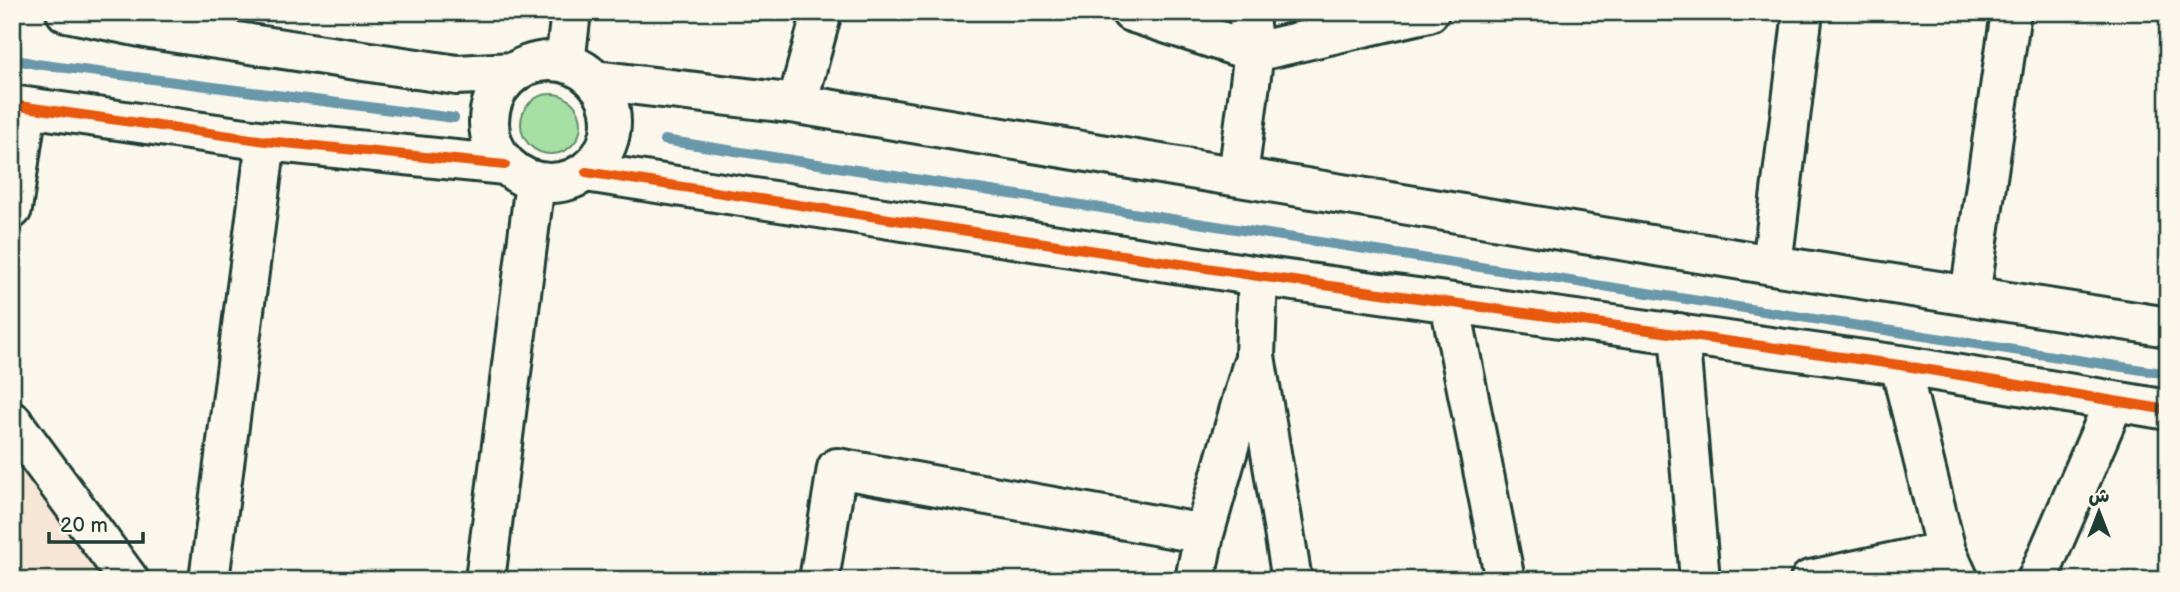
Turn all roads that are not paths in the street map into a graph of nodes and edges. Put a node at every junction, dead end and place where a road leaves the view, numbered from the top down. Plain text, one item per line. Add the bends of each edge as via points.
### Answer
1 (66, 12) edge
2 (571, 12) edge
3 (822, 12) edge
4 (1131, 12) edge
5 (1248, 12) edge
6 (1429, 12) edge
7 (1803, 12) edge
8 (2011, 12) edge
9 (1254, 52) junction
10 (580, 71) junction
11 (514, 72) junction
12 (797, 104) junction
13 (20, 107) edge
14 (266, 141) junction
15 (586, 173) junction
16 (520, 174) junction
17 (1238, 176) junction
18 (12, 209) edge
19 (1772, 265) junction
20 (1258, 276) junction
21 (1970, 296) junction
22 (1450, 303) junction
23 (2168, 327) edge
24 (1679, 333) junction
25 (1255, 356) junction
26 (1900, 365) junction
27 (2114, 402) junction
28 (2168, 410) edge
29 (12, 421) edge
30 (1204, 534) junction
31 (1953, 565) edge
32 (1862, 574) edge
33 (129, 580) edge
34 (209, 580) edge
35 (485, 580) edge
36 (819, 580) edge
37 (1195, 580) edge
38 (1292, 580) edge
39 (1505, 580) edge
40 (1700, 580) edge
41 (1810, 580) edge
42 (2037, 580) edge

1 - 11 street via 457,75
2 - 10 street
3 - 12 street
4 - 9 street
5 - 9 street
6 - 9 street
7 - 19 street
8 - 21 street
9 - 17 street
10 - 11 street via 547,61
10 - 12 street
10 - 15 street via 605,94 612,128 603,153
11 - 16 street via 497,92 488,117 495,151
12 - 17 street
13 - 14 street
13 - 18 street
14 - 16 street
14 - 34 street
15 - 16 street via 553,184
15 - 20 street
16 - 35 street
17 - 19 street
19 - 21 street
20 - 22 street
20 - 25 street
21 - 23 street
22 - 24 street
22 - 39 street
24 - 26 street
24 - 40 street
25 - 30 street
25 - 38 street
26 - 27 street
26 - 31 street
27 - 28 street
27 - 42 street
29 - 33 street
30 - 36 street via 837,468
30 - 37 street
31 - 32 street
32 - 41 street

